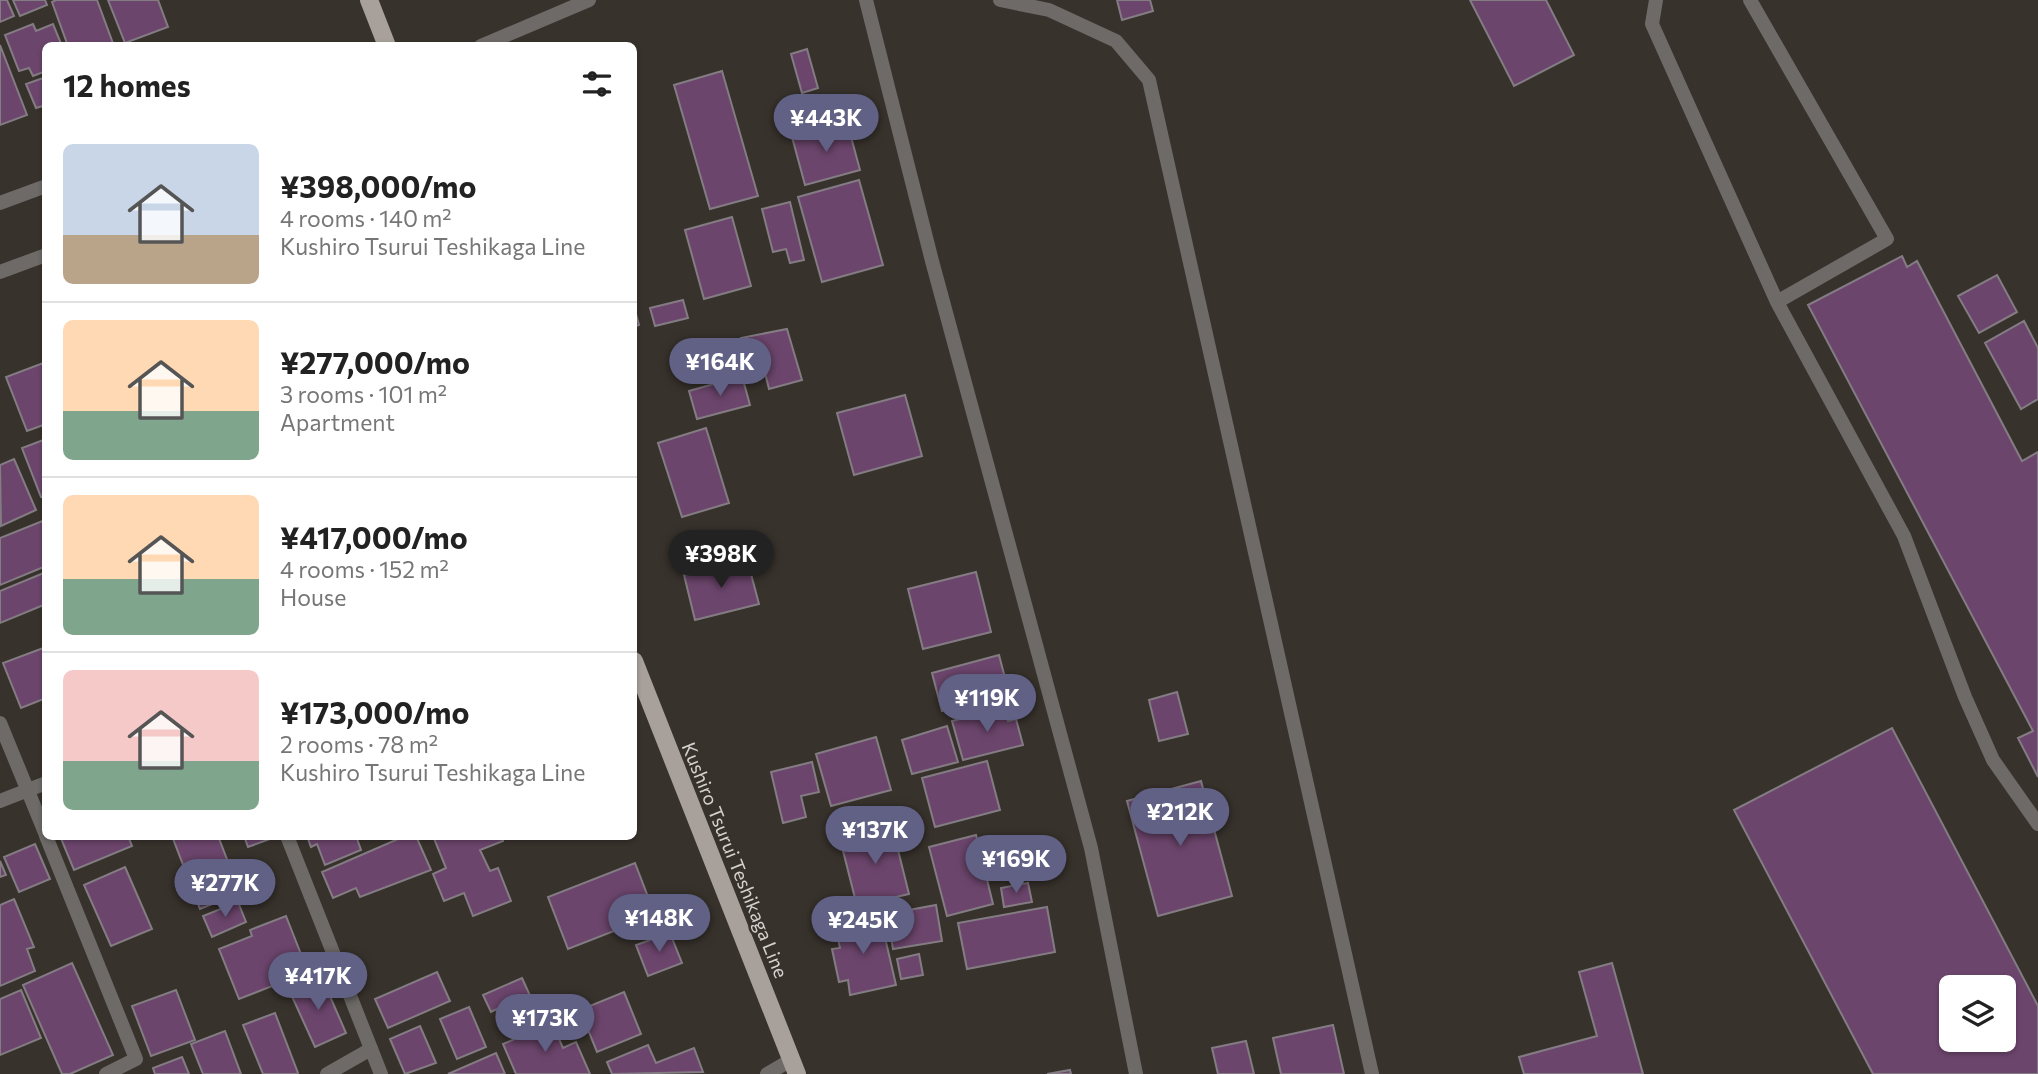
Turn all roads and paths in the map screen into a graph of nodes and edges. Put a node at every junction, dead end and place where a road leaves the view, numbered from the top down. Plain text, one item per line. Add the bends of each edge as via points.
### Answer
1 (369, 0) edge
2 (589, 0) edge
3 (866, 0) edge
4 (1000, 0) edge
5 (1656, 0) edge
6 (1750, 0) edge
7 (385, 42) edge
8 (490, 42) edge
9 (42, 187) edge
10 (0, 203) edge
11 (42, 256) edge
12 (0, 272) edge
13 (1777, 302) junction
14 (637, 669) edge
15 (0, 723) edge
16 (42, 785) edge
17 (27, 791) junction
18 (0, 802) edge
19 (2038, 824) edge
20 (42, 827) edge
21 (48, 840) edge
22 (289, 840) edge
23 (371, 1049) junction
24 (794, 1067) edge
25 (106, 1074) edge
26 (327, 1074) edge
27 (381, 1074) edge
28 (767, 1074) edge
29 (1136, 1074) edge
30 (1372, 1074) edge

1 - 7 main road
2 - 8 street
3 - 29 street via 1091,848
4 - 30 street via 1049,10 1116,41 1149,79
5 - 13 street via 1653,24
6 - 13 street via 1887,239
9 - 10 street
11 - 12 street
13 - 19 street via 1904,536 1993,760
14 - 24 main road, Kushiro Tsurui Teshikaga Line
15 - 17 street
16 - 17 street
17 - 18 street
17 - 20 street
21 - 25 street via 136,1059
22 - 23 street
23 - 26 street
23 - 27 street
24 - 28 street

